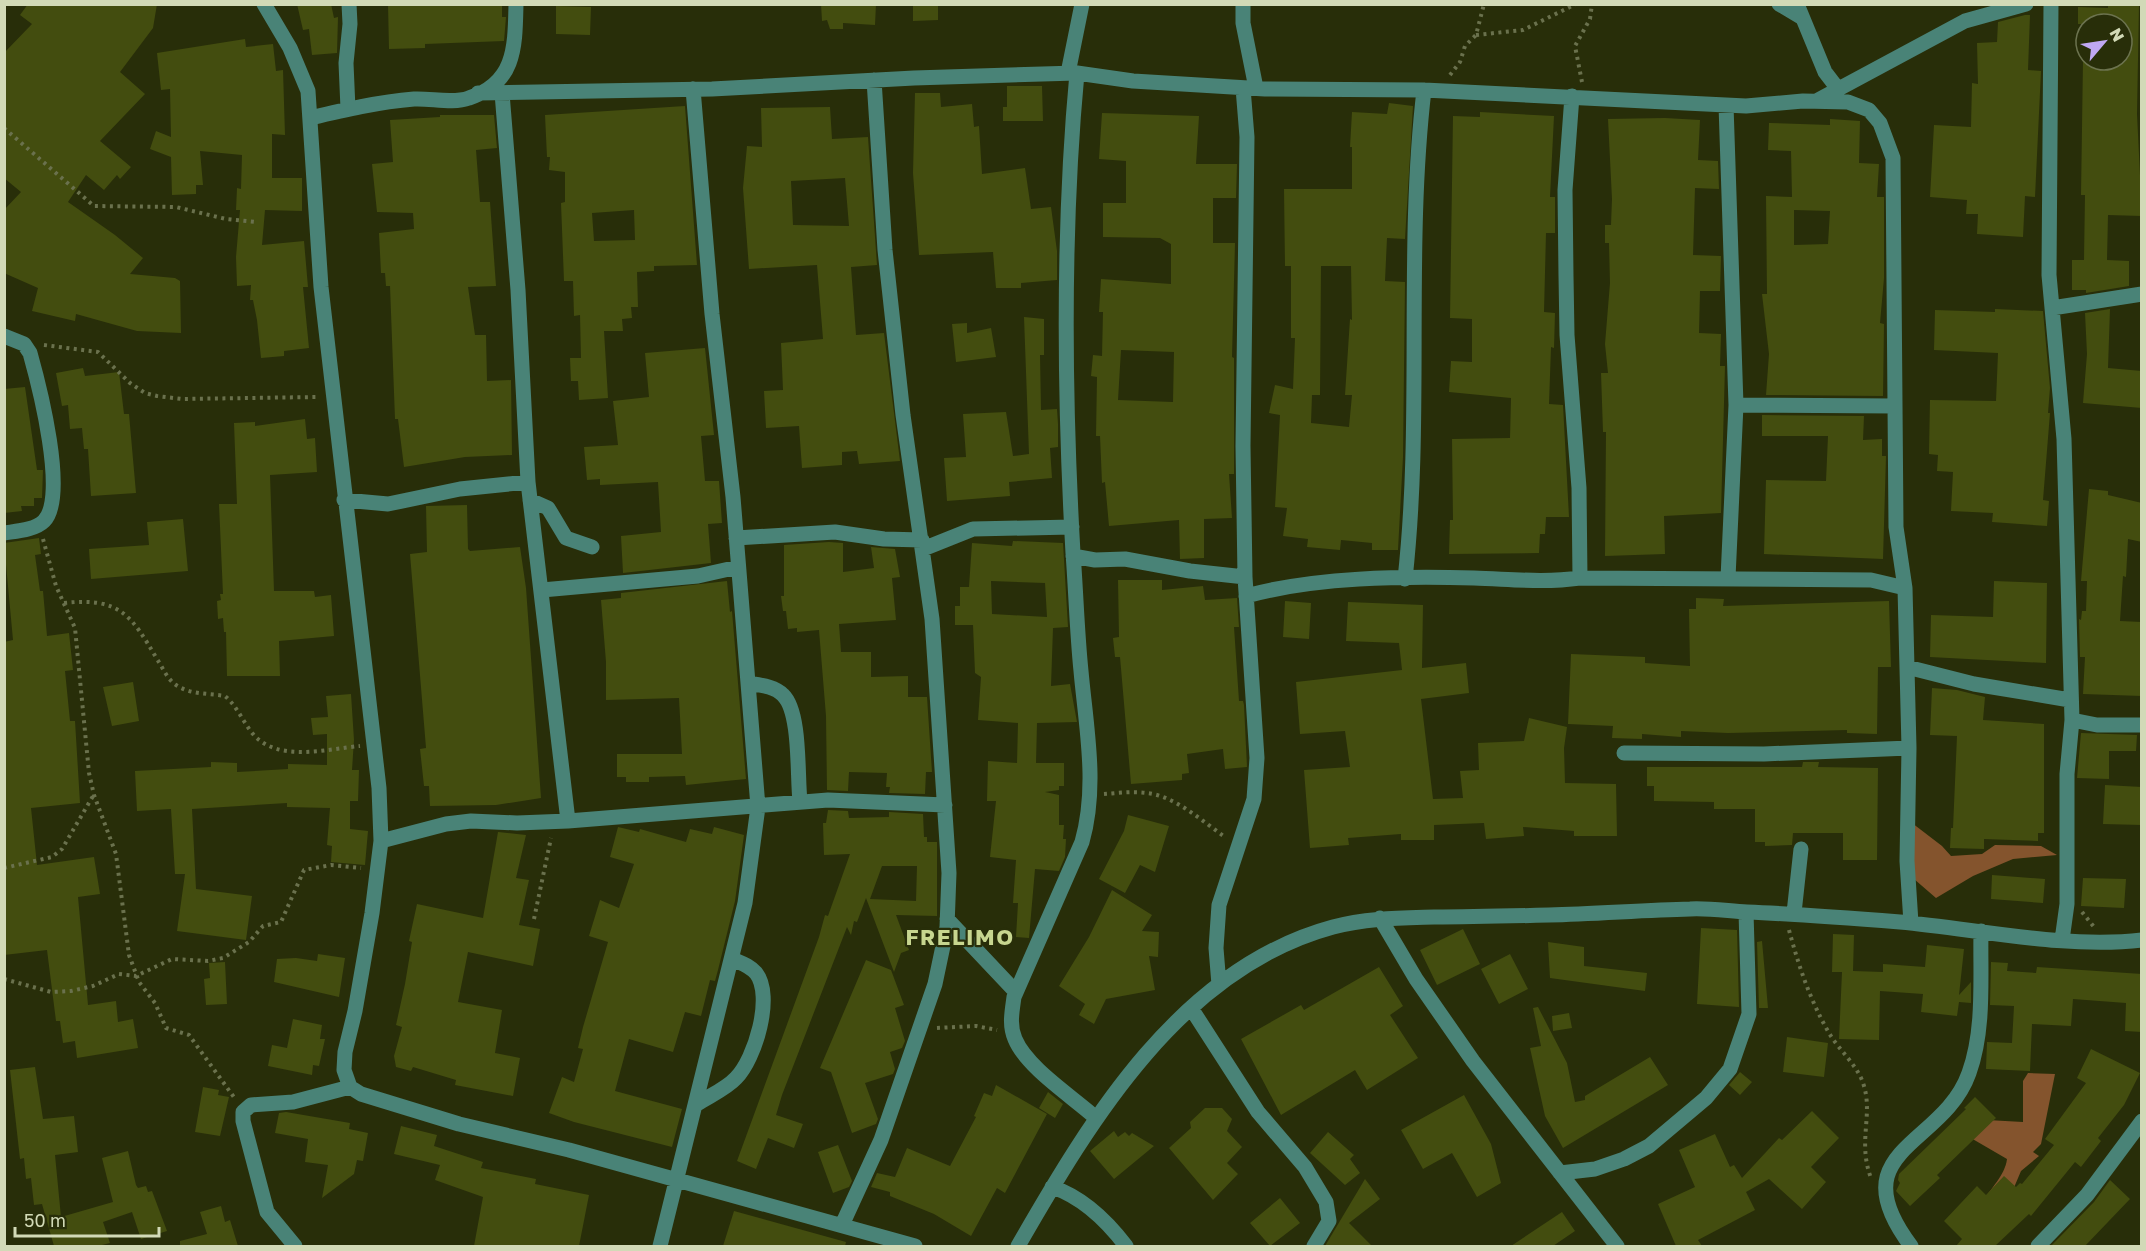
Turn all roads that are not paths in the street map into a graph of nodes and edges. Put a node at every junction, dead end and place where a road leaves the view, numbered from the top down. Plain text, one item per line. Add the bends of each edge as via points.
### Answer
1 (264, 4) edge
2 (349, 4) edge
3 (516, 4) edge
4 (1082, 4) edge
5 (1243, 4) edge
6 (1779, 4) edge
7 (2026, 4) edge
8 (2051, 4) edge
9 (1799, 11) edge
10 (1073, 73) junction
11 (874, 81) junction
12 (1249, 88) junction
13 (693, 89) junction
14 (1838, 89) junction
15 (1427, 90) junction
16 (478, 93) junction
17 (502, 93) junction
18 (1577, 97) junction
19 (1815, 102) junction
20 (1726, 105) junction
21 (348, 109) junction
22 (310, 118) junction
23 (2142, 294) edge
24 (2052, 308) junction
25 (4, 336) edge
26 (1736, 405) junction
27 (1895, 406) junction
28 (528, 482) junction
29 (344, 500) junction
30 (530, 500) junction
31 (1072, 527) junction
32 (4, 533) edge
33 (736, 538) junction
34 (923, 544) junction
35 (592, 547) dead end
36 (1073, 556) junction
37 (738, 567) junction
38 (1245, 577) junction
39 (1580, 578) junction
40 (1728, 578) junction
41 (1405, 579) junction
42 (1905, 588) junction
43 (542, 590) junction
44 (1246, 596) junction
45 (1907, 667) junction
46 (748, 683) junction
47 (2070, 700) junction
48 (2072, 720) junction
49 (2142, 724) edge
50 (1909, 748) junction
51 (1624, 753) dead end
52 (800, 801) junction
53 (945, 805) junction
54 (758, 807) junction
55 (561, 821) junction
56 (381, 841) junction
57 (1801, 849) dead end
58 (1746, 912) junction
59 (1789, 913) junction
60 (1380, 918) junction
61 (947, 920) junction
62 (1911, 923) junction
63 (1981, 931) junction
64 (2062, 940) junction
65 (2142, 940) edge
66 (732, 960) junction
67 (1219, 985) junction
68 (1016, 992) junction
69 (1191, 1008) junction
70 (350, 1087) junction
71 (697, 1104) junction
72 (1096, 1118) junction
73 (2142, 1121) edge
74 (1560, 1173) junction
75 (678, 1180) junction
76 (1052, 1186) junction
77 (842, 1225) junction
78 (295, 1246) edge
79 (660, 1246) edge
80 (915, 1246) edge
81 (1018, 1246) edge
82 (1126, 1246) edge
83 (1314, 1246) edge
84 (1617, 1246) edge
85 (1911, 1246) edge
86 (2038, 1246) edge

1 - 22 street via 301,70 308,91
2 - 21 street
3 - 16 street via 512,61 502,78
4 - 10 street
5 - 12 street
6 - 9 street
7 - 14 street via 1965,21
8 - 24 street
9 - 14 street via 1825,72
10 - 11 street
10 - 12 street
10 - 31 street via 1065,336
11 - 13 street
11 - 34 street via 903,415
12 - 15 street
12 - 38 street
13 - 17 street
13 - 33 street
14 - 19 street
15 - 18 street
15 - 41 street via 1416,188 1413,492
16 - 17 street
16 - 21 street via 468,99 414,99
17 - 28 street
18 - 20 street
18 - 39 street via 1565,190 1567,335 1579,488
19 - 20 street
19 - 27 street via 1848,102 1869,110 1883,129 1893,158
20 - 26 street
21 - 22 street
22 - 29 street via 321,287
23 - 24 street
24 - 47 street via 2064,439
25 - 32 street via 24,344 34,367 54,496 50,511 38,526
26 - 27 street
26 - 40 street
27 - 42 street via 1896,527
28 - 29 street via 460,489 388,504
28 - 30 street
29 - 56 street via 379,789
30 - 35 street via 548,508 566,538
30 - 43 street
31 - 34 street via 973,529
31 - 36 street
33 - 34 street via 835,532
33 - 37 street
34 - 53 street
36 - 38 street via 1125,559
36 - 68 street via 1090,759 1087,823
37 - 43 street via 698,576
37 - 46 street
38 - 44 street
39 - 40 street
39 - 41 street via 1554,582
40 - 42 street via 1871,580
41 - 44 street via 1281,586
42 - 45 street
43 - 55 street
44 - 67 street via 1257,758 1254,799 1219,905
45 - 47 street via 1974,684
45 - 50 street
46 - 52 street via 776,690 788,702 794,726
46 - 54 street
47 - 48 street
48 - 49 street via 2097,725
48 - 64 street
50 - 51 street via 1764,754
50 - 62 street via 1907,861
52 - 53 street
52 - 54 street
53 - 61 street
54 - 55 street
54 - 66 street via 745,903
55 - 56 street via 454,823
56 - 70 street via 366,953 345,1052 344,1071
57 - 59 street
58 - 59 street
58 - 60 street via 1693,909
58 - 74 street via 1749,1014 1730,1069 1706,1098 1649,1146 1624,1159
59 - 62 street
60 - 67 street via 1334,926 1296,939
60 - 74 street via 1416,980 1473,1061
61 - 68 street
61 - 77 street via 935,984 881,1140
62 - 63 street
63 - 64 street
63 - 85 street via 1976,1036 1969,1073 1955,1098 1886,1175 1889,1213
64 - 65 street via 2102,944
66 - 71 street
66 - 71 street via 749,966 758,975 764,1004 760,1025 746,1066 735,1080
67 - 69 street
68 - 72 street via 1011,1016 1015,1037 1028,1058
69 - 72 street via 1150,1050
69 - 83 street via 1258,1112 1305,1167 1326,1202 1329,1221
70 - 75 street via 361,1094 459,1124
70 - 78 street via 244,1109 243,1121 265,1206
71 - 75 street
72 - 76 street
73 - 86 street via 2087,1194
74 - 84 street
75 - 77 street
75 - 79 street
76 - 81 street
76 - 82 street via 1066,1191 1109,1224
77 - 80 street

